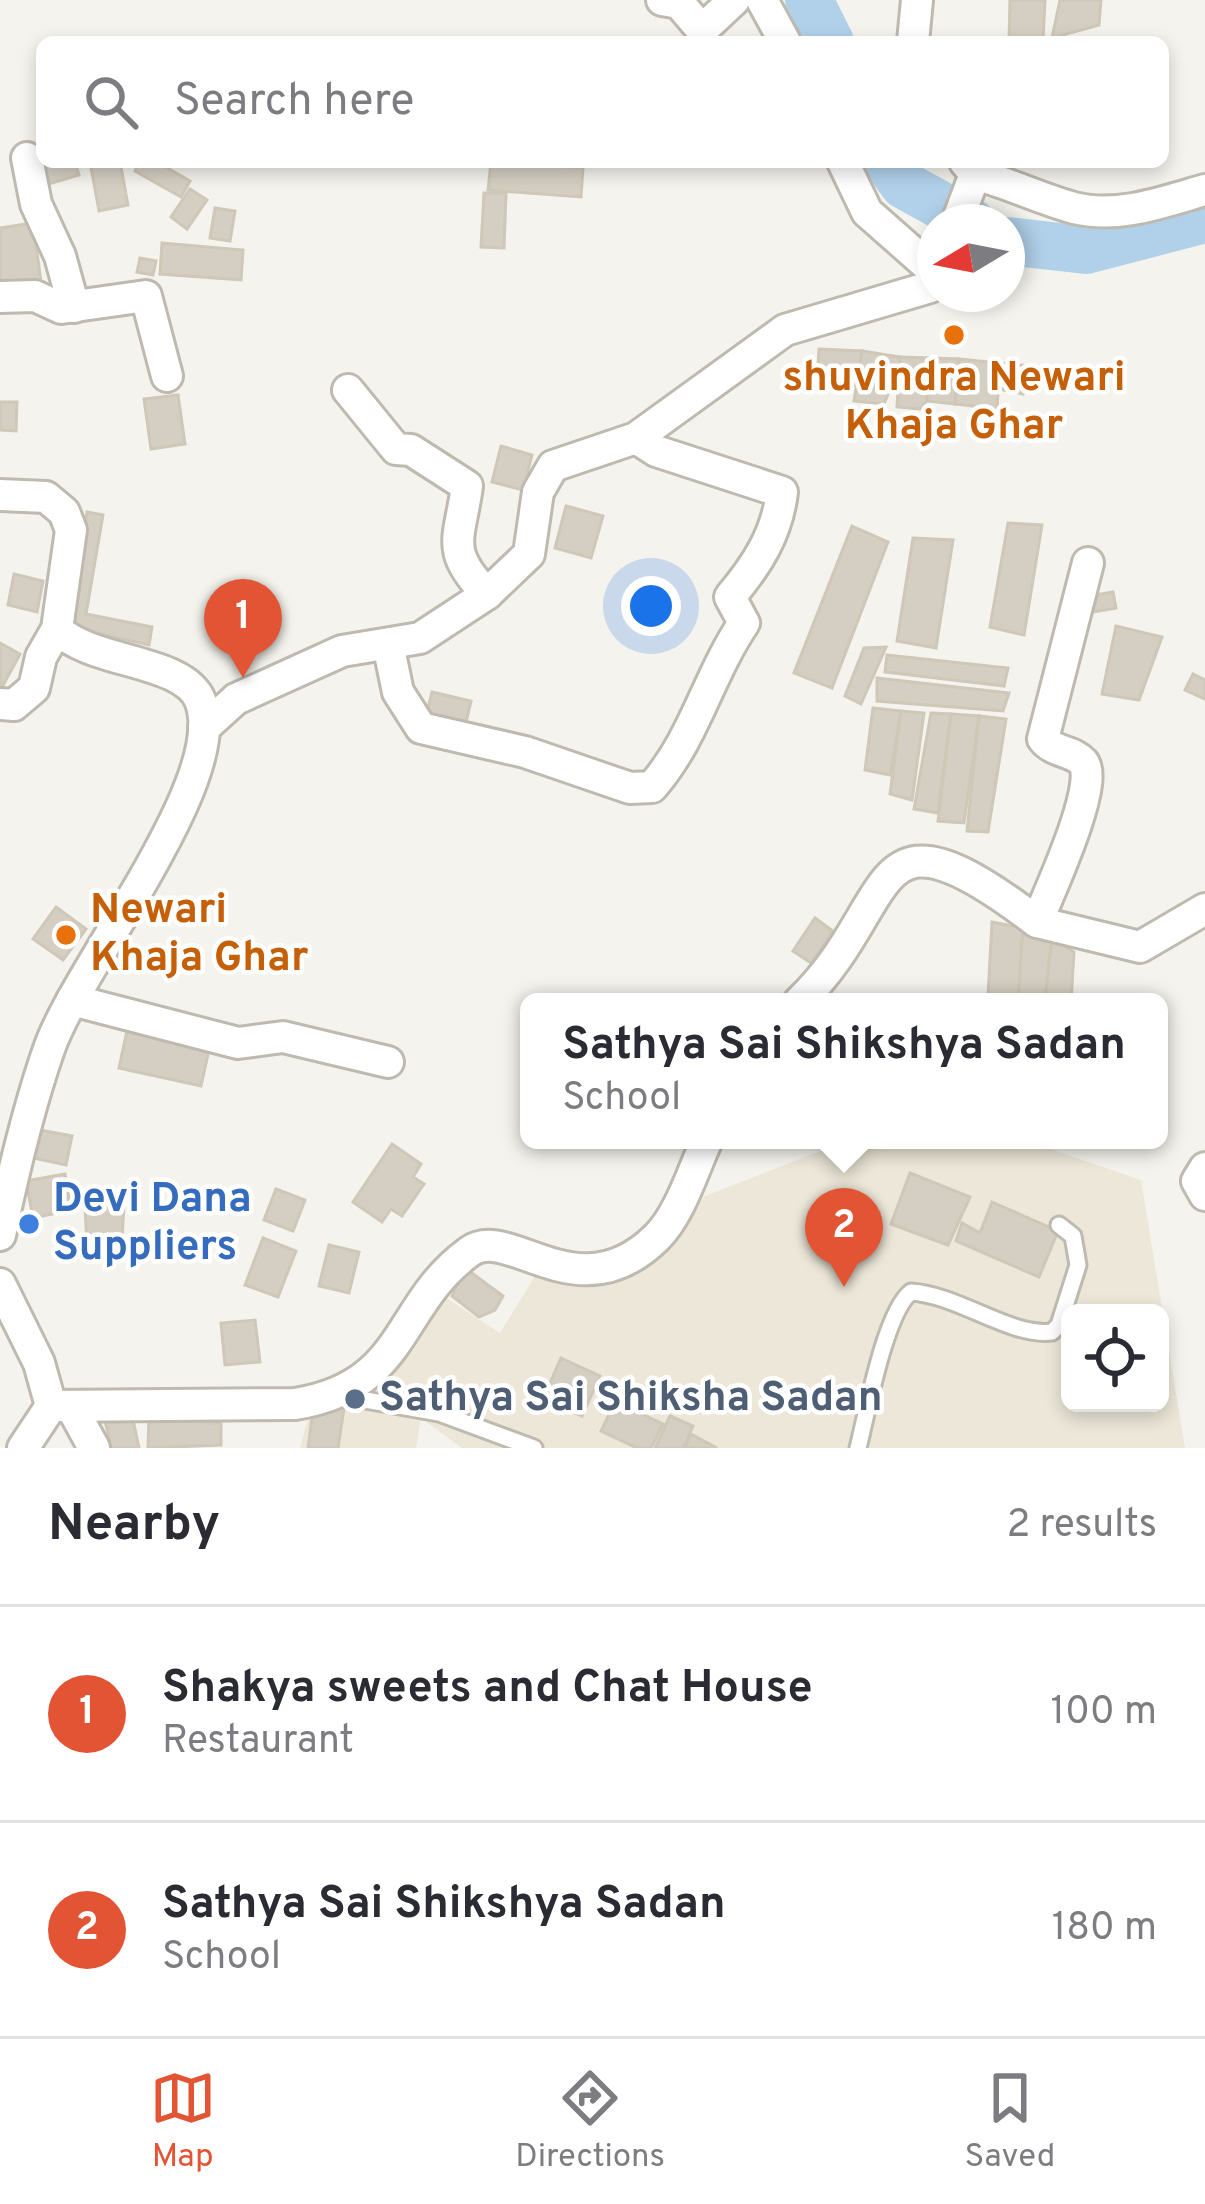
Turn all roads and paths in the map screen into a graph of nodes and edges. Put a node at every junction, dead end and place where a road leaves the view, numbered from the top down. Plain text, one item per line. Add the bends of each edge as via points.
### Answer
1 (662, 0) edge
2 (734, 0) edge
3 (762, 0) edge
4 (917, 0) edge
5 (782, 36) edge
6 (914, 36) edge
7 (27, 158) dead end
8 (846, 168) edge
9 (970, 168) edge
10 (1205, 190) edge
11 (961, 204) edge
12 (917, 259) edge
13 (917, 291) edge
14 (0, 297) edge
15 (74, 307) junction
16 (167, 376) dead end
17 (348, 390) dead end
18 (635, 439) junction
19 (0, 495) edge
20 (1088, 563) dead end
21 (487, 594) junction
22 (57, 629) junction
23 (388, 644) junction
24 (0, 704) edge
25 (204, 728) junction
26 (1205, 909) edge
27 (1037, 922) junction
28 (808, 993) edge
29 (72, 1000) junction
30 (388, 1062) dead end
31 (703, 1149) edge
32 (1205, 1168) edge
33 (1205, 1196) edge
34 (1059, 1225) dead end
35 (0, 1235) edge
36 (0, 1284) edge
37 (334, 1394) junction
38 (61, 1406) junction
39 (23, 1448) edge
40 (94, 1448) edge
41 (534, 1448) edge
42 (858, 1448) edge

1 - 2 street via 679,3 702,30
3 - 5 street
4 - 6 street
7 - 15 street
8 - 12 street via 867,212
9 - 10 street via 1098,211
9 - 11 street
13 - 18 street via 785,330
14 - 15 street
15 - 16 street via 146,296
17 - 21 street via 396,449 411,450 466,486 455,534 463,569
18 - 21 street via 553,466 538,492 529,554
18 - 23 street via 782,492 758,564 730,597 744,623 678,757 652,787 630,788 421,728 398,692
19 - 22 street via 46,497 64,512 71,530
20 - 27 street via 1043,739 1087,772 1074,831
21 - 23 street via 420,638
22 - 24 street via 34,688 14,705
22 - 25 street via 73,644 184,677 200,701
23 - 25 street via 342,651 236,699
25 - 29 street via 195,776 168,832
26 - 27 street via 1140,947
27 - 28 street via 955,867 911,862 887,874 830,972
29 - 30 street via 238,1043 283,1036
29 - 35 street via 50,1046
31 - 37 street via 664,1227 639,1250 594,1271 566,1271 495,1245 471,1250 379,1369
32 - 33 street via 1197,1180
34 - 42 lane via 1072,1236 1078,1265 1052,1332 1027,1331 939,1294 903,1298
36 - 38 street
37 - 38 street via 295,1404
37 - 41 lane via 439,1413
38 - 39 street
38 - 40 street

